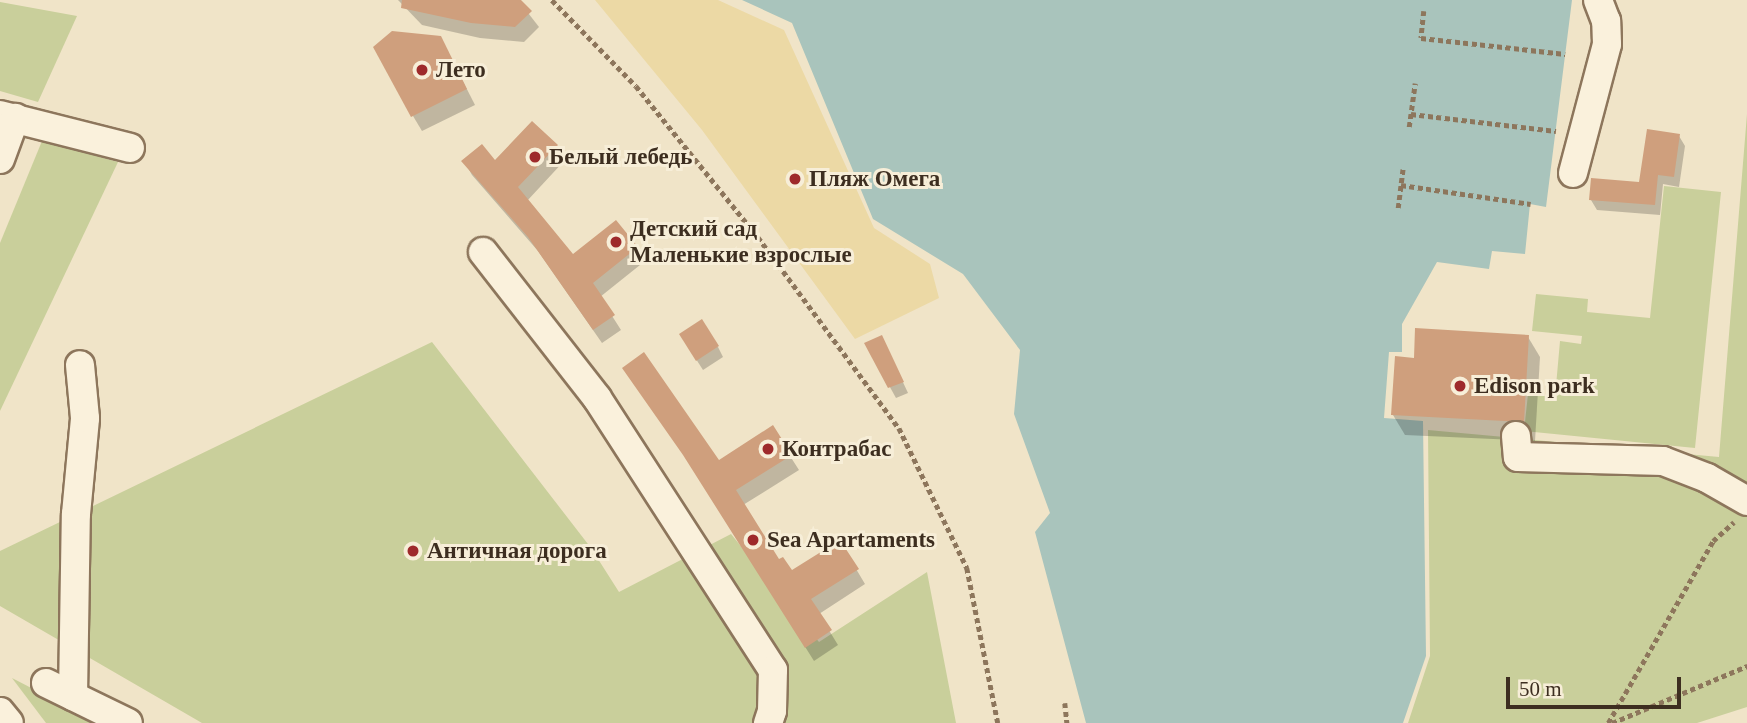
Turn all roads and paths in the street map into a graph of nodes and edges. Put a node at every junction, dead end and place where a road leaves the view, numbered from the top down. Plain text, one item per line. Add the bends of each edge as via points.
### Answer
1 (552, 0) edge
2 (1598, 0) edge
3 (1424, 10) dead end
4 (1565, 54) dead end
5 (1415, 83) dead end
6 (1411, 114) junction
7 (7, 116) edge
8 (1409, 127) dead end
9 (1556, 131) dead end
10 (130, 148) dead end
11 (0, 159) edge
12 (1403, 169) dead end
13 (1573, 173) dead end
14 (1401, 185) junction
15 (1531, 204) dead end
16 (1398, 208) dead end
17 (482, 252) dead end
18 (80, 365) dead end
19 (1516, 436) dead end
20 (1743, 510) edge
21 (1747, 666) edge
22 (46, 683) dead end
23 (73, 696) junction
24 (1065, 703) dead end
25 (0, 712) edge
26 (9, 723) edge
27 (128, 723) edge
28 (768, 723) edge
29 (998, 723) edge
30 (1067, 723) edge
31 (1610, 723) edge

1 - 29 path via 645,97 758,237 899,428 967,568
2 - 13 street via 1606,21 1607,44
3 - 4 path via 1421,38
5 - 6 path
6 - 8 path
6 - 9 path
7 - 10 street
7 - 11 street
12 - 14 path
14 - 15 path
14 - 16 path
17 - 28 street via 597,398 773,670
18 - 23 street via 85,418 76,514
19 - 20 street via 1518,457 1663,461 1707,478
20 - 31 path via 1713,541
21 - 31 path
22 - 23 street
23 - 27 street
24 - 30 path
25 - 26 street

